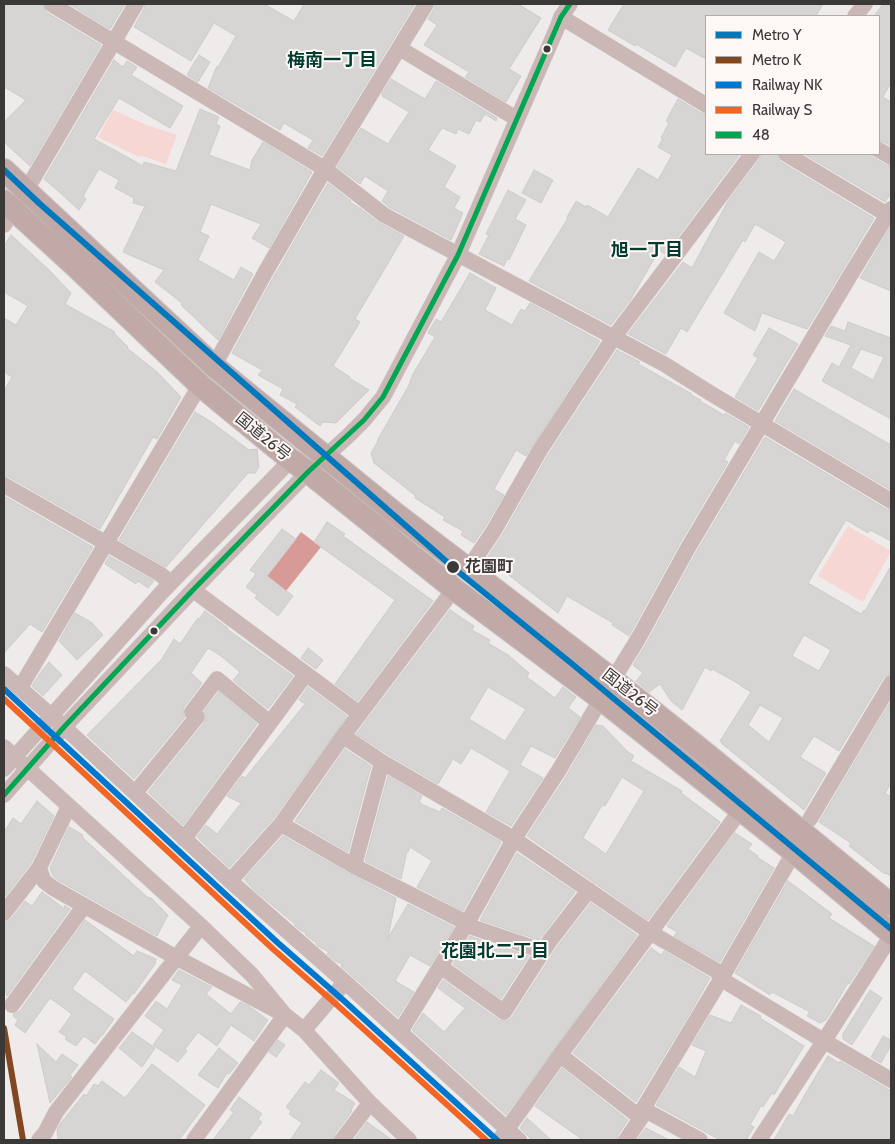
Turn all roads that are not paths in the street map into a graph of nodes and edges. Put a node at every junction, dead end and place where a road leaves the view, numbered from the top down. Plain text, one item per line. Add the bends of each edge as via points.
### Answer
1 (51, 4) edge
2 (136, 4) edge
3 (426, 4) edge
4 (865, 4) edge
5 (566, 10) edge
6 (856, 15) edge
7 (113, 41) junction
8 (400, 48) junction
9 (705, 104) edge
10 (517, 119) junction
11 (880, 151) edge
12 (751, 155) edge
13 (788, 155) edge
14 (891, 157) edge
15 (325, 169) junction
16 (4, 170) edge
17 (26, 190) junction
18 (7, 212) edge
19 (890, 214) edge
20 (458, 255) junction
21 (614, 337) junction
22 (214, 366) junction
23 (200, 386) junction
24 (762, 424) junction
25 (325, 456) junction
26 (299, 466) junction
27 (4, 485) edge
28 (891, 501) edge
29 (106, 543) junction
30 (468, 569) junction
31 (166, 579) dead end
32 (454, 589) junction
33 (193, 590) junction
34 (4, 674) edge
35 (306, 674) junction
36 (613, 680) junction
37 (891, 683) edge
38 (20, 688) junction
39 (601, 699) junction
40 (360, 714) junction
41 (51, 716) junction
42 (270, 722) junction
43 (64, 727) junction
44 (343, 736) junction
45 (9, 752) edge
46 (382, 762) junction
47 (4, 769) edge
48 (28, 769) junction
49 (135, 793) junction
50 (4, 795) edge
51 (69, 806) junction
52 (740, 810) junction
53 (810, 819) dead end
54 (281, 824) junction
55 (184, 838) junction
56 (514, 839) junction
57 (794, 852) junction
58 (354, 866) junction
59 (39, 868) junction
60 (230, 881) junction
61 (589, 890) junction
62 (891, 905) edge
63 (84, 906) junction
64 (4, 913) edge
65 (466, 924) junction
66 (201, 926) junction
67 (652, 932) junction
68 (891, 935) edge
69 (543, 951) junction
70 (177, 958) junction
71 (440, 968) junction
72 (721, 979) junction
73 (345, 982) junction
74 (12, 1005) dead end
75 (285, 1015) junction
76 (304, 1030) junction
77 (400, 1032) junction
78 (824, 1041) junction
79 (560, 1055) junction
80 (891, 1080) edge
81 (370, 1103) junction
82 (642, 1114) junction
83 (504, 1134) junction
84 (43, 1138) edge
85 (194, 1140) edge
86 (342, 1140) edge
87 (409, 1140) edge
88 (519, 1140) edge
89 (626, 1140) edge
90 (700, 1140) edge
91 (759, 1140) edge

1 - 7 street
2 - 7 street
3 - 8 street
4 - 6 street
5 - 9 street
5 - 10 street
7 - 15 street
7 - 17 street
8 - 10 street
8 - 15 street
10 - 20 street
11 - 14 street
12 - 21 street
13 - 19 street
15 - 20 street via 384,215
15 - 22 street
16 - 17 highway, 国道26号
17 - 18 street
17 - 22 highway, 国道26号
18 - 23 highway, 国道26号 via 75,266
19 - 24 street
20 - 21 street
20 - 25 street via 383,397 364,420
21 - 24 street
21 - 30 street
22 - 25 highway, 国道26号
23 - 26 highway, 国道26号
23 - 29 street
24 - 28 street
24 - 36 street
25 - 26 street
25 - 26 street
25 - 30 highway, 国道26号
26 - 32 highway, 国道26号
26 - 33 street
26 - 41 street via 162,592
27 - 29 street
29 - 31 street
29 - 38 street
30 - 36 highway, 国道26号
32 - 39 highway, 国道26号
32 - 40 street
33 - 35 street
33 - 43 street
34 - 38 street
35 - 40 street
35 - 42 street
36 - 39 street
36 - 62 highway, 国道26号
37 - 53 street
38 - 41 street
39 - 52 highway, 国道26号
39 - 56 street
40 - 44 street
41 - 43 street
41 - 45 street
42 - 49 street via 217,679 192,712 197,717
42 - 55 street
43 - 48 street
43 - 49 street
44 - 46 street
44 - 54 street
45 - 47 street
45 - 48 street
46 - 56 street
46 - 58 street
48 - 50 street
48 - 51 street
49 - 55 street
51 - 59 street
51 - 66 street
52 - 57 highway, 国道26号
52 - 67 street
54 - 58 street
54 - 60 street
55 - 60 street
56 - 61 street
56 - 65 street
57 - 68 highway, 国道26号
57 - 72 street
58 - 65 street
59 - 63 street via 44,881
59 - 64 street
60 - 73 street
61 - 67 street
61 - 69 street
63 - 70 street
63 - 74 street
65 - 69 street
65 - 71 street
66 - 70 street
66 - 75 street via 252,974
67 - 72 street via 717,971
67 - 79 street
68 - 78 street
69 - 71 street via 504,1012
70 - 75 street
70 - 84 street via 56,1112
71 - 77 street
72 - 78 street
72 - 82 street
73 - 76 street
73 - 77 street
75 - 76 street
75 - 85 street
76 - 81 street
77 - 83 street
78 - 80 street
78 - 91 street
79 - 82 street
79 - 83 street
81 - 86 street
81 - 87 street
82 - 89 street
82 - 90 street
83 - 88 street

